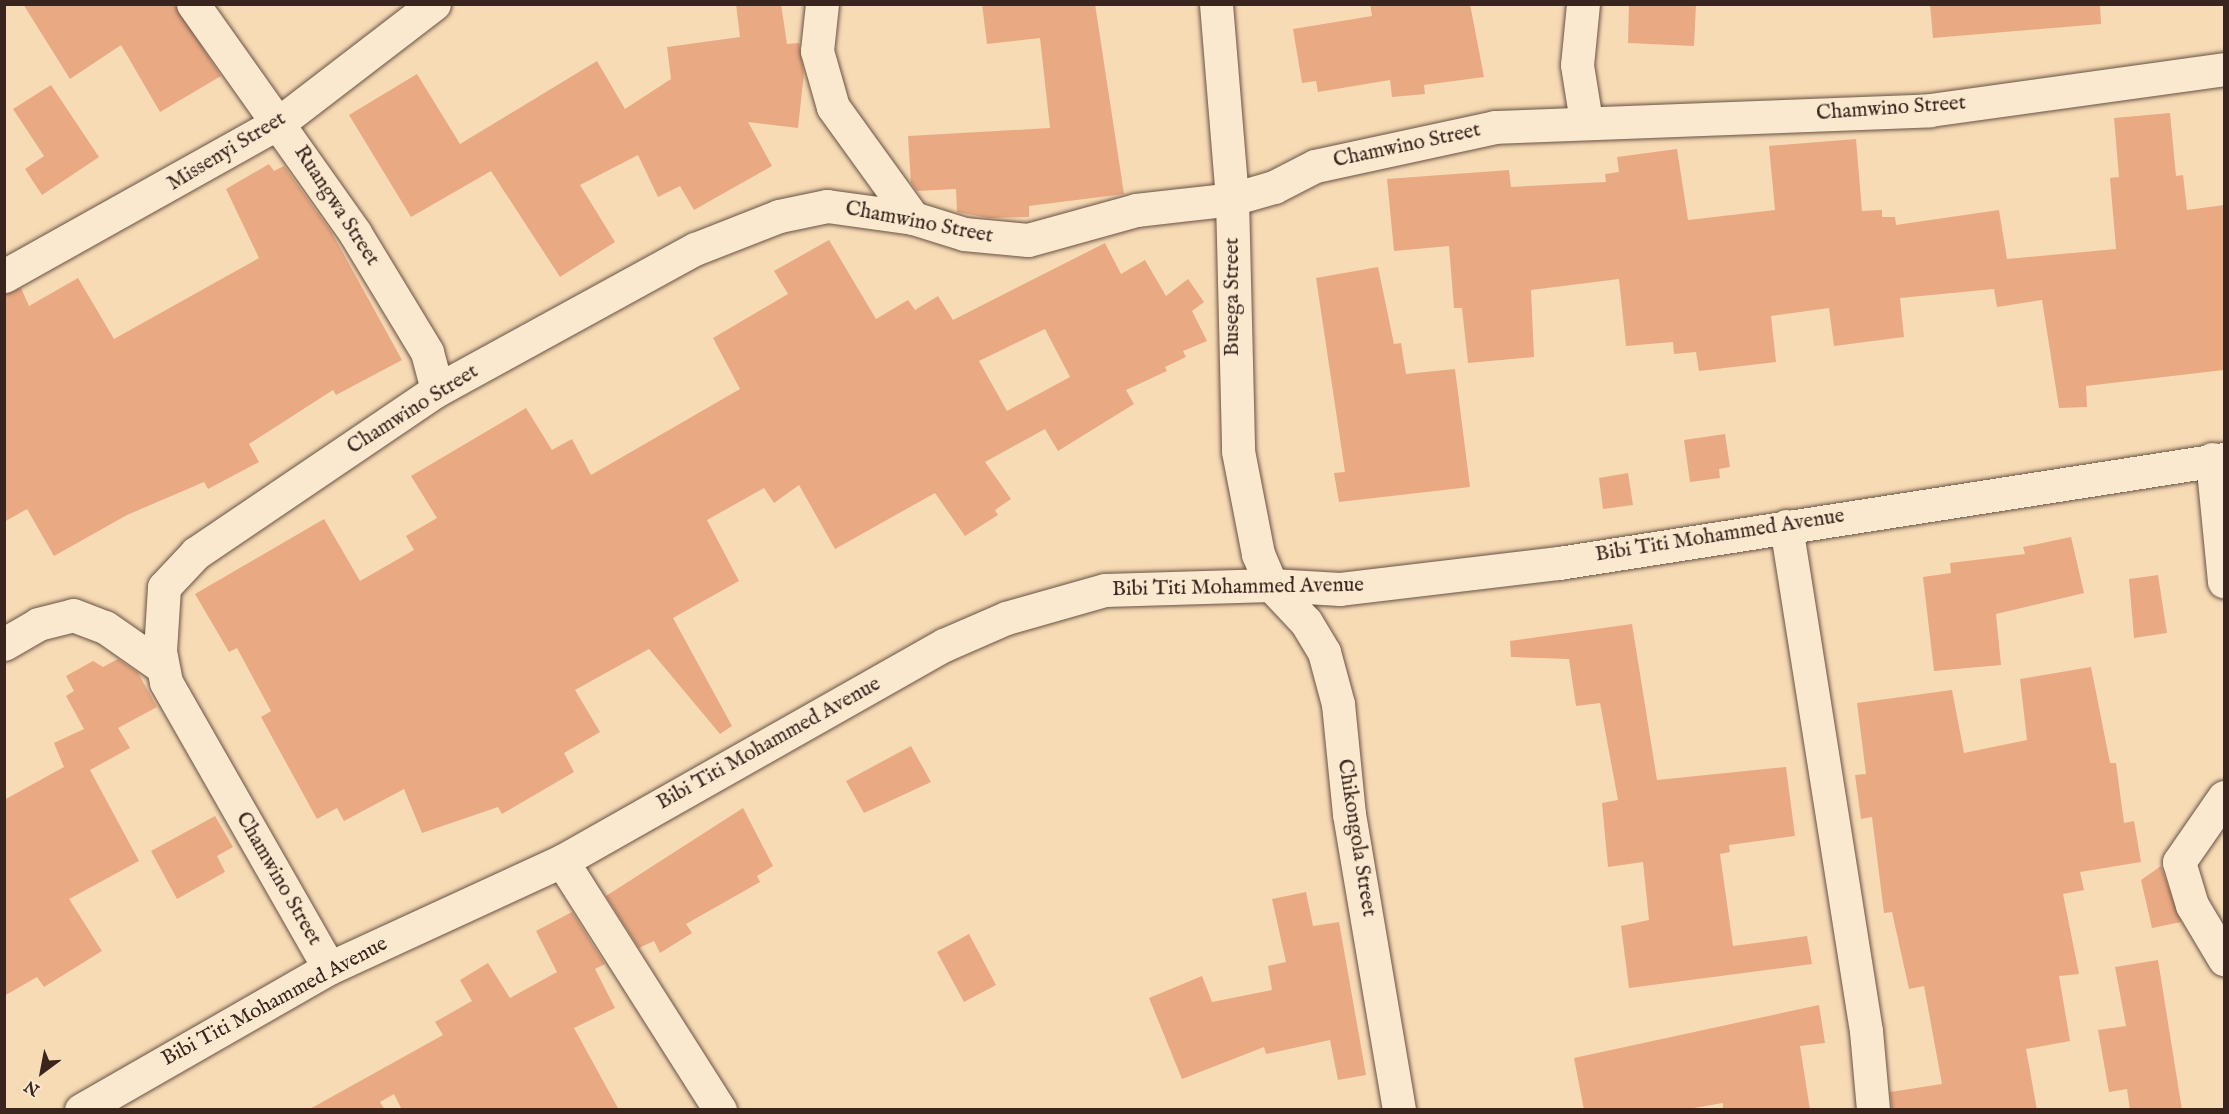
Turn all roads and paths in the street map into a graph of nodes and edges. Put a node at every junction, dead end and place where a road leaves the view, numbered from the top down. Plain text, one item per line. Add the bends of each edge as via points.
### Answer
1 (193, 4) edge
2 (434, 4) edge
3 (822, 4) edge
4 (1216, 4) edge
5 (1583, 4) edge
6 (2224, 69) edge
7 (1586, 121) junction
8 (280, 122) junction
9 (1232, 199) junction
10 (913, 218) junction
11 (4, 276) edge
12 (437, 390) junction
13 (2218, 459) edge
14 (1786, 526) junction
15 (2224, 581) edge
16 (1271, 585) junction
17 (4, 644) edge
18 (161, 666) junction
19 (2224, 797) edge
20 (562, 861) junction
21 (2224, 959) edge
22 (329, 968) junction
23 (81, 1110) edge
24 (720, 1110) edge
25 (1400, 1110) edge
26 (1873, 1110) edge

1 - 8 street, Ruangwa Street
2 - 8 street, Missenyi Street
3 - 10 street via 817,51 833,107
4 - 9 street, Busega Street
5 - 7 street via 1577,65
6 - 7 street, Chamwino Street via 1930,110
7 - 9 street, Chamwino Street via 1496,128 1346,158
8 - 11 street, Missenyi Street
8 - 12 street, Ruangwa Street via 399,304 427,352
9 - 10 street, Chamwino Street via 1136,210 1028,240 964,234
9 - 16 street, Busega Street via 1238,451 1252,528
10 - 12 street, Chamwino Street via 827,206 779,216 645,273 574,319
12 - 18 street, Chamwino Street via 181,566 164,587
13 - 14 street, Bibi Titi Mohammed Avenue
13 - 15 street
14 - 16 street, Bibi Titi Mohammed Avenue via 1560,563 1340,589
14 - 26 street via 1863,1008
16 - 20 street, Bibi Titi Mohammed Avenue via 1105,590 1006,618 944,645
16 - 25 street, Chikongola Street via 1306,622 1324,652 1338,704 1349,814
17 - 18 street via 38,624 73,615 105,627
18 - 22 street, Chamwino Street
19 - 21 street via 2179,862 2192,904
20 - 22 street, Bibi Titi Mohammed Avenue
20 - 24 street
22 - 23 street, Bibi Titi Mohammed Avenue

